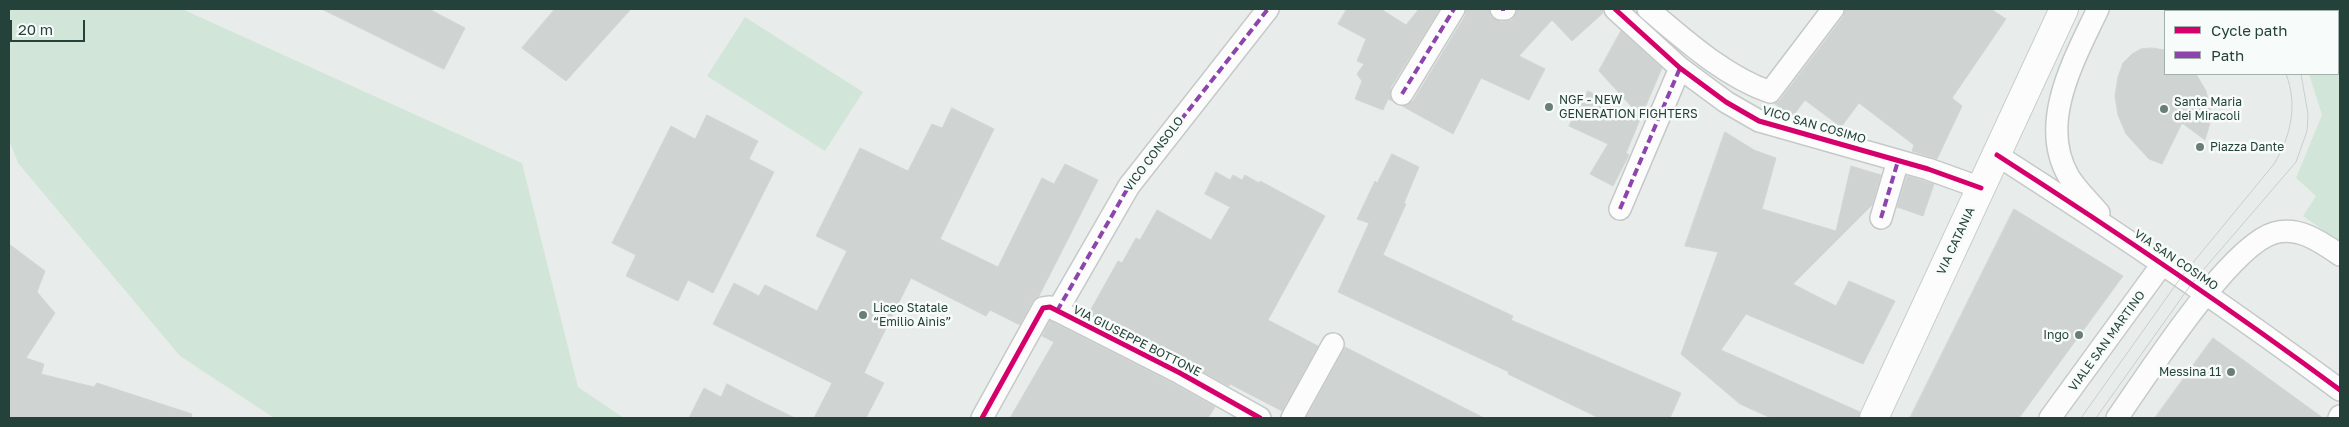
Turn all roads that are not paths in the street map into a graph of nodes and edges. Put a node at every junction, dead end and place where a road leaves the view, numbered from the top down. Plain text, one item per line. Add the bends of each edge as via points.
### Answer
1 (1268, 9) edge
2 (1454, 9) edge
3 (1614, 9) edge
4 (1648, 9) edge
5 (1833, 9) edge
6 (2064, 9) edge
7 (2098, 9) edge
8 (1680, 68) junction
9 (1402, 94) dead end
10 (1997, 155) junction
11 (1898, 161) junction
12 (1981, 188) junction
13 (1620, 209) dead end
14 (1881, 218) dead end
15 (2111, 228) junction
16 (2340, 256) edge
17 (2163, 264) junction
18 (2207, 293) junction
19 (1057, 311) junction
20 (1333, 344) dead end
21 (2340, 390) edge
22 (982, 418) edge
23 (1260, 418) edge
24 (1292, 418) edge
25 (1874, 418) edge
26 (2050, 418) edge
27 (2117, 418) edge

1 - 19 street, VICO CONSOLO via 1129,186
2 - 9 street
3 - 8 street, VICO SAN COSIMO
4 - 5 street via 1703,54 1742,79 1770,92
6 - 10 main road, VIA CATANIA
7 - 15 street via 2060,97 2058,137 2069,177
8 - 11 street, VICO SAN COSIMO via 1726,102 1759,121
8 - 13 street
10 - 12 main road, VIA CATANIA
10 - 15 street, VIA SAN COSIMO
11 - 12 street, VICO SAN COSIMO
11 - 14 street
12 - 25 main road, VIA CATANIA
15 - 17 street, VIA SAN COSIMO
16 - 18 street via 2304,234 2275,233 2261,238 2247,250
17 - 18 street, VIA SAN COSIMO
17 - 26 street, VIALE SAN MARTINO
18 - 21 street, VIA SAN COSIMO
18 - 27 street
19 - 22 street via 1043,308
19 - 23 street, VIA GIUSEPPE BOTTONE via 1180,373
20 - 24 street

